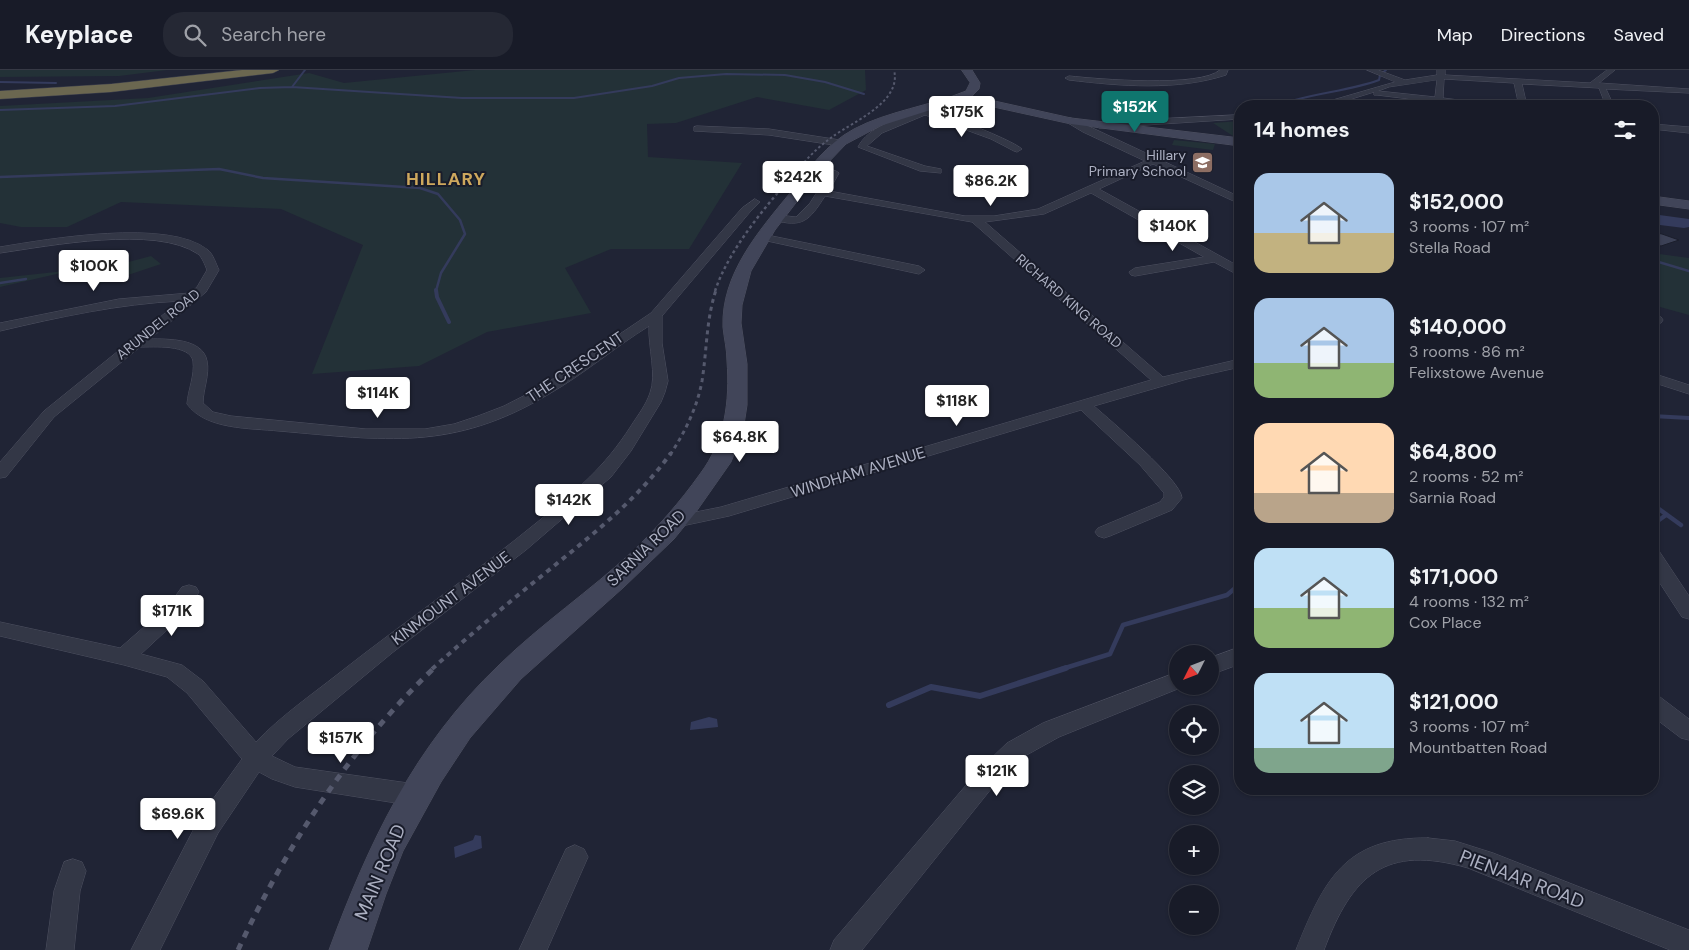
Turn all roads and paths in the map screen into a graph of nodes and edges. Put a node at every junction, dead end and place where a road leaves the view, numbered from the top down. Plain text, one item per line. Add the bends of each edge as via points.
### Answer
1 (232, 70) edge
2 (242, 70) edge
3 (273, 70) edge
4 (967, 70) edge
5 (1224, 70) edge
6 (1611, 70) edge
7 (1373, 71) edge
8 (1491, 72) dead end
9 (1441, 74) edge
10 (1069, 78) dead end
11 (1482, 79) junction
12 (1516, 80) junction
13 (1404, 82) junction
14 (1597, 85) junction
15 (0, 88) edge
16 (1370, 92) junction
17 (967, 93) junction
18 (1688, 93) edge
19 (0, 96) edge
20 (1343, 100) edge
21 (1419, 100) edge
22 (1438, 100) edge
23 (1522, 100) edge
24 (1606, 100) edge
25 (1014, 109) junction
26 (922, 111) junction
27 (1234, 117) edge
28 (1169, 120) junction
29 (1071, 121) junction
30 (1099, 124) junction
31 (1659, 127) edge
32 (697, 129) dead end
33 (1086, 130) junction
34 (1689, 130) edge
35 (1160, 132) junction
36 (1234, 141) edge
37 (840, 143) junction
38 (1017, 149) dead end
39 (1154, 161) junction
40 (815, 170) junction
41 (938, 171) dead end
42 (1092, 188) junction
43 (823, 193) junction
44 (1234, 198) edge
45 (1659, 201) edge
46 (755, 202) dead end
47 (1689, 205) edge
48 (777, 218) junction
49 (977, 220) junction
50 (762, 237) junction
51 (0, 250) edge
52 (1216, 258) junction
53 (1234, 268) edge
54 (919, 270) dead end
55 (1135, 272) dead end
56 (193, 297) junction
57 (656, 316) junction
58 (0, 328) edge
59 (137, 343) junction
60 (1234, 364) edge
61 (1659, 379) edge
62 (1161, 382) junction
63 (1689, 390) edge
64 (1084, 405) junction
65 (0, 474) edge
66 (677, 521) junction
67 (1104, 532) dead end
68 (1659, 566) edge
69 (189, 592) dead end
70 (1689, 612) edge
71 (4, 634) edge
72 (124, 657) junction
73 (1234, 657) edge
74 (1219, 663) edge
75 (1169, 684) edge
76 (1659, 708) edge
77 (1689, 731) edge
78 (256, 758) junction
79 (415, 795) junction
80 (576, 857) dead end
81 (73, 871) dead end
82 (1689, 944) edge
83 (60, 950) edge
84 (145, 950) edge
85 (348, 950) edge
86 (533, 950) edge
87 (844, 950) edge
88 (1310, 950) edge

1 - 15 highway
2 - 15 highway via 134,82
3 - 19 highway via 111,88
4 - 17 main road via 974,79
5 - 10 street via 1217,76 1184,82 1108,82
6 - 14 street
7 - 13 street
8 - 11 street via 1482,75
9 - 11 street
9 - 13 street
9 - 22 street
11 - 12 street
12 - 14 street
12 - 23 street
13 - 16 street
14 - 18 street
14 - 24 street
16 - 20 street
16 - 21 street
17 - 25 main road
17 - 25 main road
17 - 26 main road, SARNIA ROAD
25 - 29 main road
26 - 37 main road, SARNIA ROAD via 870,126
26 - 38 street via 994,137
26 - 41 street via 867,138 862,147 923,169
27 - 28 street
28 - 30 street
28 - 35 street
29 - 30 main road
29 - 33 street
30 - 33 main road
30 - 35 main road
31 - 34 street
32 - 37 street via 769,132
33 - 39 street
35 - 36 main road
37 - 40 main road, SARNIA ROAD
39 - 42 street
39 - 44 street
40 - 43 street via 834,173
40 - 48 main road, SARNIA ROAD
42 - 49 street via 1040,212
42 - 52 street
43 - 48 street via 802,218
43 - 49 street
45 - 47 main road
46 - 57 street
48 - 50 main road, SARNIA ROAD
49 - 62 street, RICHARD KING ROAD
50 - 54 street
50 - 66 main road, SARNIA ROAD via 742,270 734,305 732,325 738,386 736,417 724,455
51 - 56 street, ARUNDEL ROAD via 108,237 176,240 203,250 213,264 212,275
52 - 53 street
52 - 55 street
56 - 58 street via 148,298 100,305
56 - 59 street, ARUNDEL ROAD
57 - 59 street, THE CRESCENT via 526,401 465,425 412,434 281,426 213,417 195,404 194,389 200,372 198,353 177,344
57 - 78 street, KINMOUNT AVENUE via 655,338 661,381 658,392 623,451 605,473 520,546 317,700
59 - 65 street, ARUNDEL ROAD via 49,414
60 - 62 street, WINDHAM AVENUE
61 - 63 street
62 - 64 street, WINDHAM AVENUE
64 - 66 street, WINDHAM AVENUE via 724,512
64 - 67 street via 1146,462 1173,492 1173,498 1166,506
66 - 79 main road, SARNIA ROAD via 484,697
68 - 70 street
69 - 72 street via 176,610
71 - 72 street
72 - 78 street via 161,666 184,678
73 - 74 street
75 - 87 street via 1051,730 1015,750 987,777
76 - 77 street
78 - 79 street via 295,777
78 - 84 street, KINMOUNT AVENUE via 209,825
79 - 85 main road, MAIN ROAD via 390,842
80 - 86 street
81 - 83 street via 67,891
82 - 88 street, PIENAAR ROAD via 1454,852 1418,849 1382,854 1360,867 1343,883 1327,906

